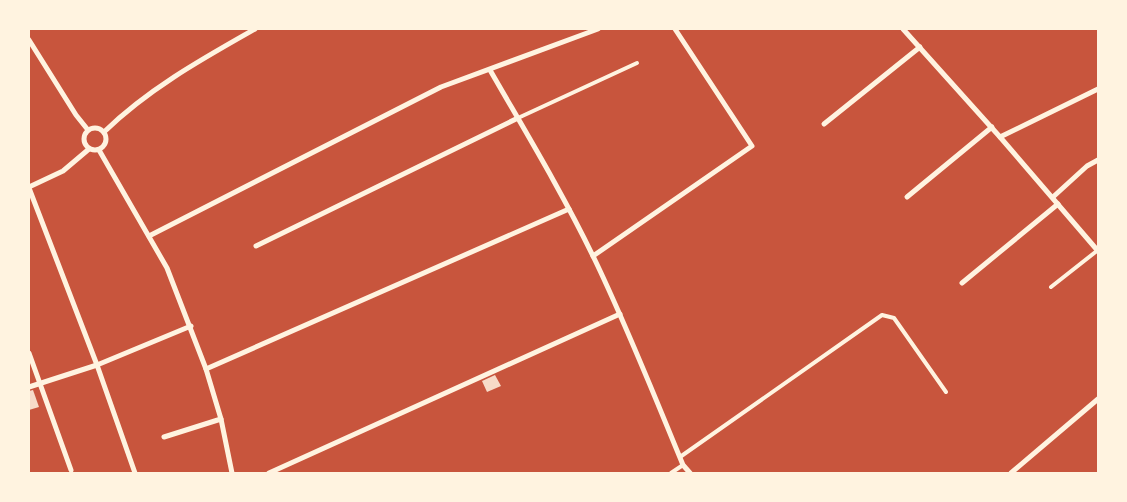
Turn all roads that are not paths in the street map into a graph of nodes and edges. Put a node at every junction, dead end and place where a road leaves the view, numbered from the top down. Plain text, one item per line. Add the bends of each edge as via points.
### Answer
1 (256, 29) edge
2 (598, 29) edge
3 (675, 29) edge
4 (904, 29) edge
5 (29, 40) edge
6 (920, 47) junction
7 (637, 62) dead end
8 (490, 70) junction
9 (1098, 89) edge
10 (518, 118) junction
11 (824, 124) dead end
12 (992, 127) junction
13 (88, 130) junction
14 (104, 132) junction
15 (1000, 137) junction
16 (89, 149) junction
17 (99, 150) junction
18 (1098, 160) edge
19 (29, 188) edge
20 (1053, 196) junction
21 (907, 197) dead end
22 (1058, 204) junction
23 (569, 209) junction
24 (149, 236) junction
25 (256, 246) dead end
26 (1098, 250) edge
27 (593, 256) junction
28 (962, 283) dead end
29 (1050, 287) dead end
30 (620, 314) junction
31 (191, 326) junction
32 (29, 353) edge
33 (97, 365) junction
34 (206, 369) junction
35 (40, 384) junction
36 (29, 387) edge
37 (946, 392) dead end
38 (1098, 399) edge
39 (221, 418) junction
40 (164, 437) dead end
41 (680, 457) junction
42 (683, 465) junction
43 (71, 470) dead end
44 (135, 473) edge
45 (232, 473) edge
46 (269, 473) edge
47 (671, 473) edge
48 (690, 473) edge
49 (1011, 473) edge

1 - 14 street via 146,96
2 - 8 street
3 - 27 street via 752,146
4 - 6 street
5 - 13 street
6 - 11 street
6 - 12 street
7 - 10 lane
8 - 10 street
8 - 24 street via 441,87
9 - 15 street
10 - 23 street
10 - 25 street
12 - 15 street
12 - 21 street
13 - 14 street via 100,128
13 - 16 street via 84,141
14 - 17 street via 106,140
15 - 20 street
16 - 17 street
16 - 19 street via 63,171
17 - 24 street
18 - 20 street
19 - 33 street
20 - 22 street
22 - 26 street
22 - 28 street
23 - 27 street
23 - 34 street
24 - 31 street via 167,268
26 - 29 lane
27 - 30 street
30 - 41 street
30 - 46 street
31 - 33 street
31 - 34 street
32 - 35 street
33 - 35 street
33 - 44 street
34 - 39 street
35 - 36 street
35 - 43 street
37 - 41 lane via 894,318 882,315
38 - 49 street
39 - 40 street
39 - 45 street
41 - 42 street
42 - 47 lane
42 - 48 street

